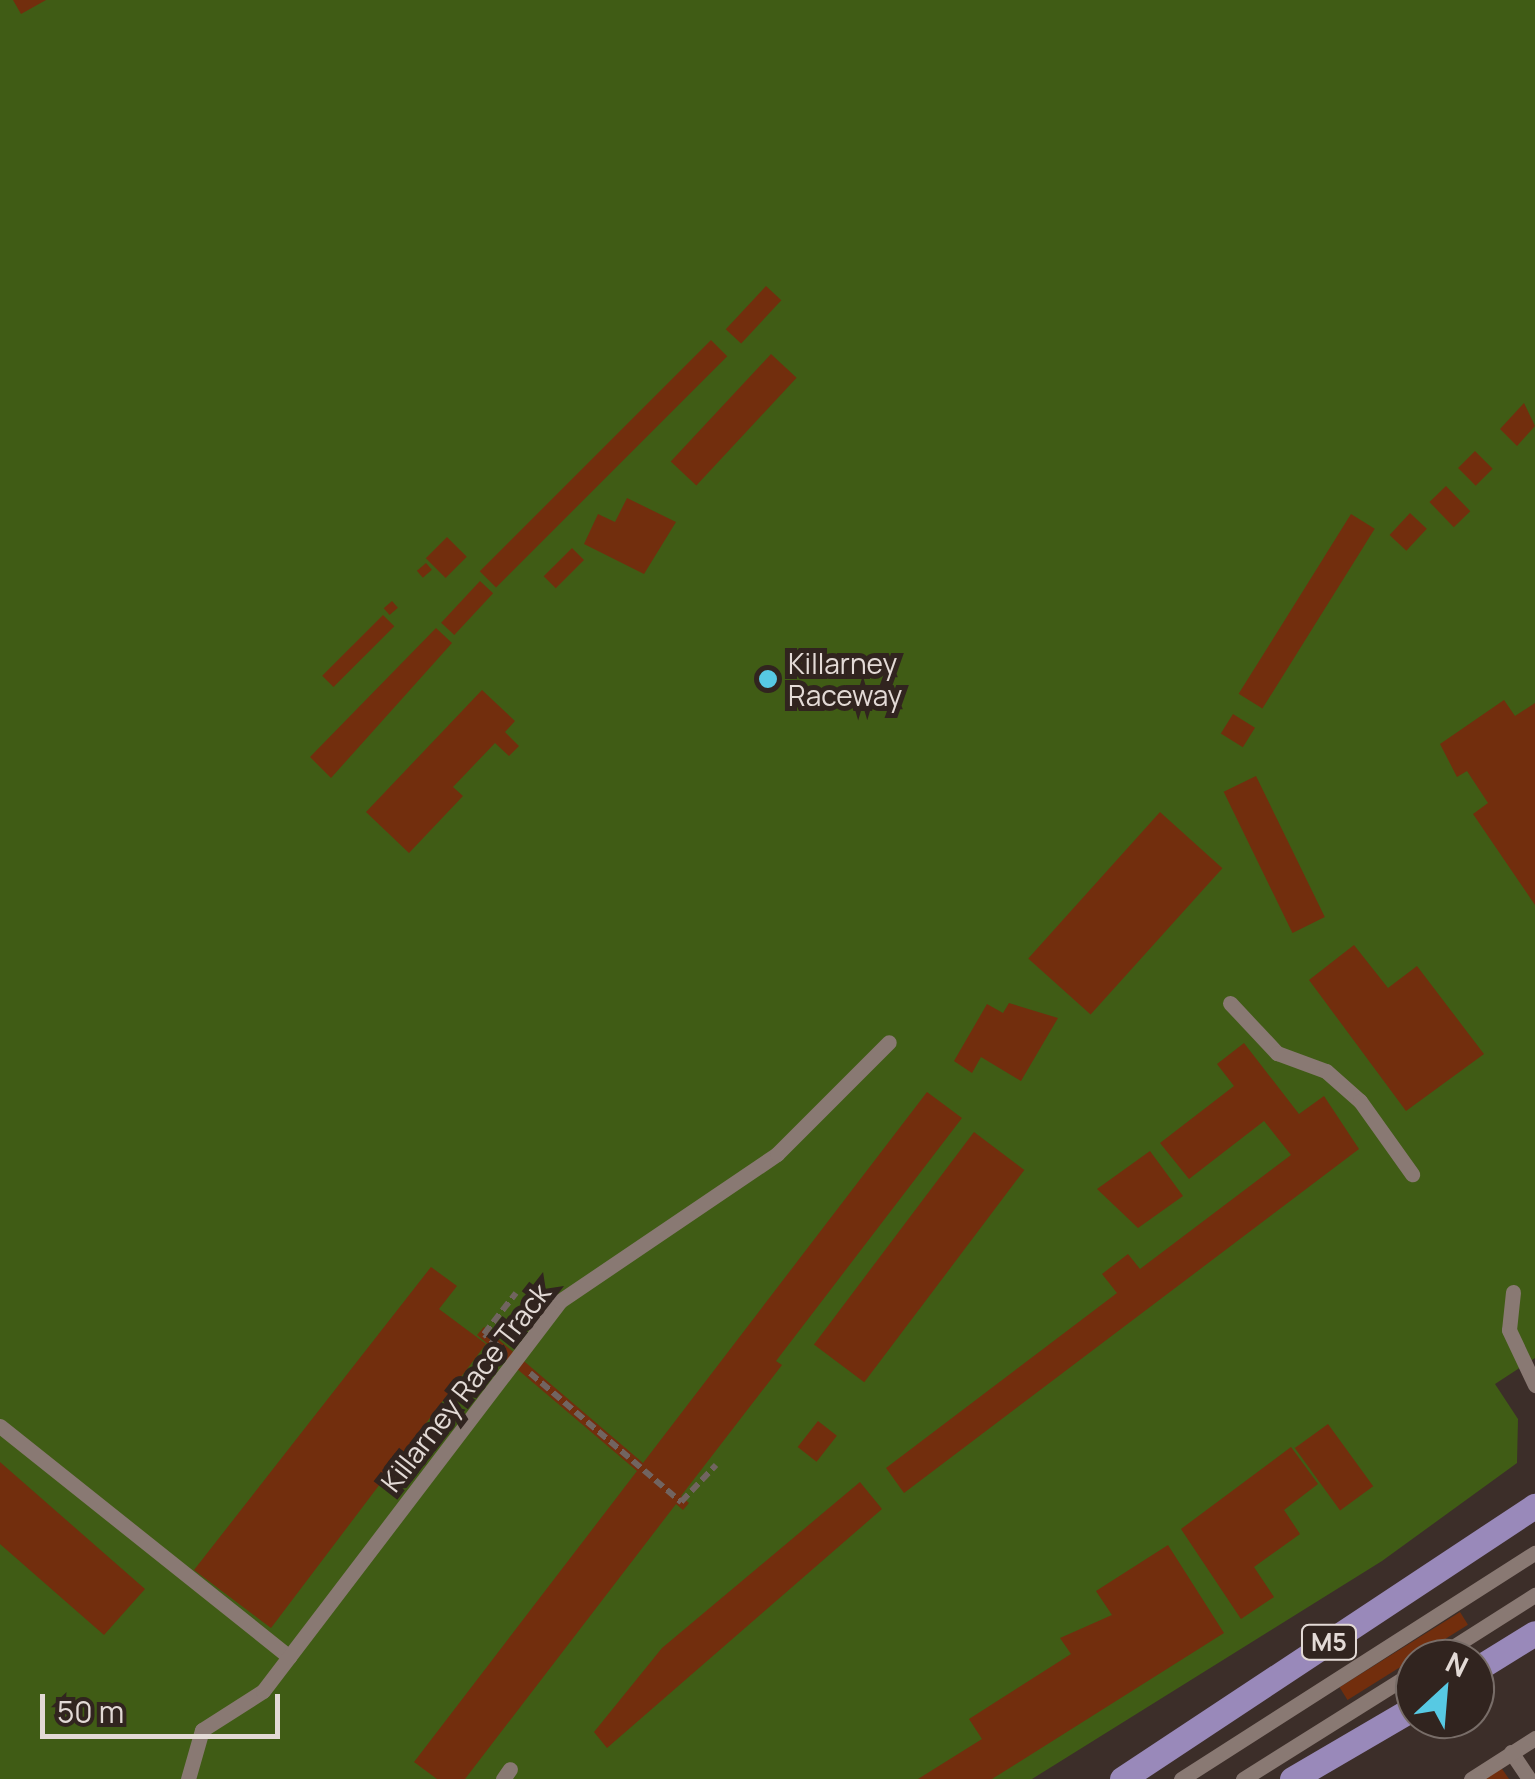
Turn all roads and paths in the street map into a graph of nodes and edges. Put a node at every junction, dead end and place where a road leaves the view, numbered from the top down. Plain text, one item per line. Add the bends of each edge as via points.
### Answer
1 (1230, 1003) dead end
2 (890, 1042) dead end
3 (1412, 1174) dead end
4 (1513, 1292) dead end
5 (516, 1293) dead end
6 (1535, 1385) edge
7 (0, 1426) edge
8 (716, 1465) dead end
9 (1535, 1506) edge
10 (1535, 1554) edge
11 (1535, 1596) edge
12 (1535, 1632) edge
13 (1466, 1639) edge
14 (289, 1657) junction
15 (1495, 1657) edge
16 (1395, 1684) edge
17 (1395, 1719) edge
18 (1535, 1738) edge
19 (1511, 1752) junction
20 (188, 1779) edge
21 (1122, 1779) edge
22 (1181, 1779) edge
23 (1243, 1779) edge
24 (1292, 1779) edge
25 (1472, 1779) edge
26 (1529, 1779) edge

1 - 3 lane via 1278,1053 1346,1088
2 - 14 lane, Killarney Race Track via 777,1154 560,1301
4 - 6 lane via 1509,1330
5 - 8 path via 484,1334 681,1502
7 - 14 lane
9 - 21 main road, M5
10 - 22 lane
11 - 13 lane
12 - 15 main road
14 - 20 lane, Killarney Race Track via 264,1691 202,1730
16 - 23 lane
17 - 24 main road
18 - 19 lane
19 - 25 lane
19 - 26 lane

